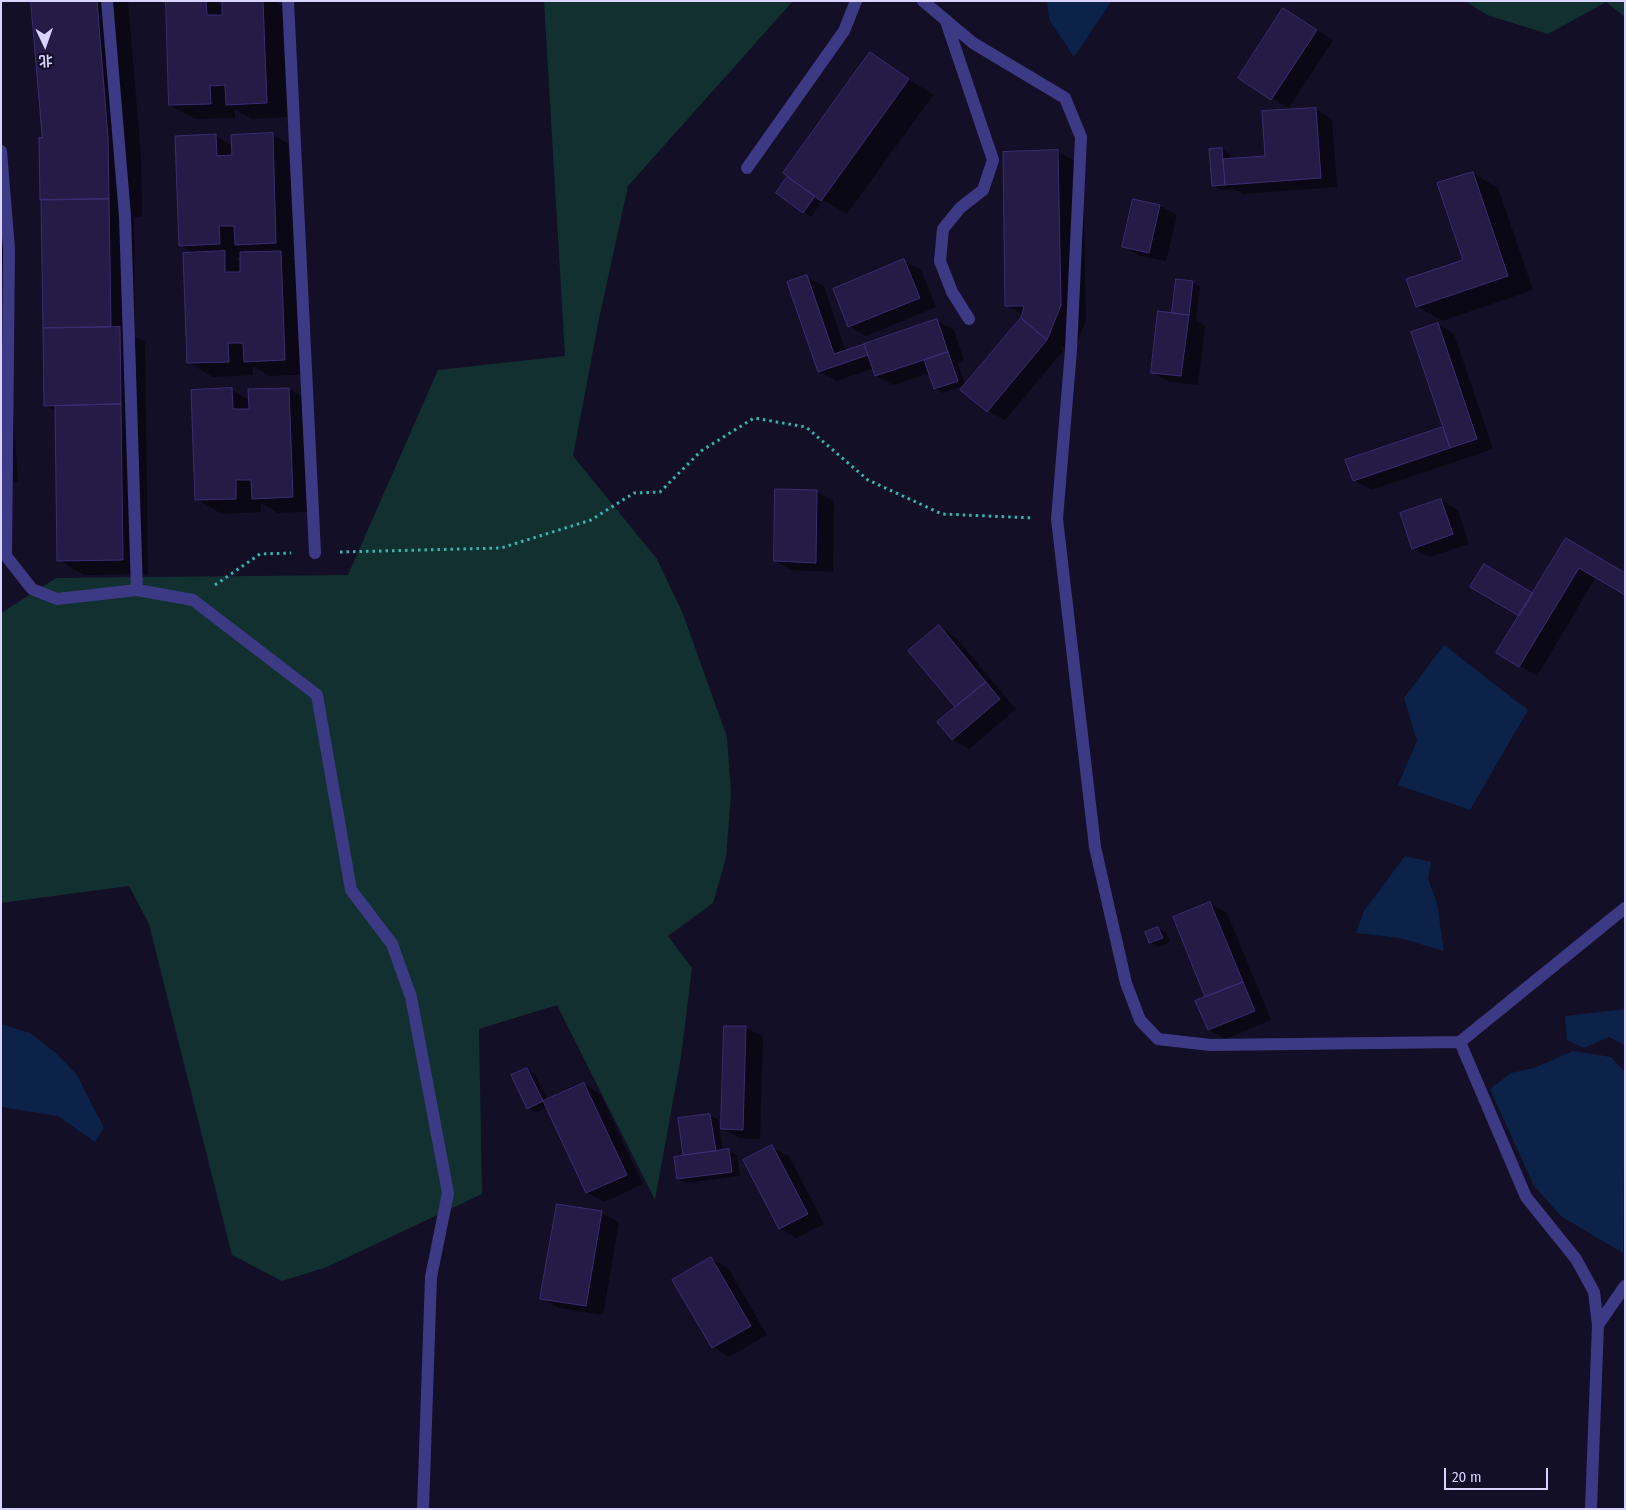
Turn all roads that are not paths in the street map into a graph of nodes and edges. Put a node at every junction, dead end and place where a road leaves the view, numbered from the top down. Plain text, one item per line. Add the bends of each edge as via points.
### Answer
1 (107, 1) edge
2 (288, 1) edge
3 (856, 1) edge
4 (923, 1) edge
5 (946, 21) junction
6 (1, 151) edge
7 (747, 168) dead end
8 (968, 319) dead end
9 (315, 553) road end
10 (4, 557) edge
11 (137, 590) junction
12 (1625, 908) edge
13 (1460, 1042) junction
14 (1625, 1286) edge
15 (1598, 1325) junction
16 (424, 1509) edge
17 (1591, 1509) edge

1 - 11 street via 125,216
2 - 9 street
3 - 7 street via 844,31
4 - 5 street
5 - 8 street via 993,160 983,190 960,208 943,229 940,261 952,292
5 - 13 street via 973,43 1065,98 1081,137 1071,350 1057,518 1095,847 1126,983 1140,1020 1158,1039 1210,1045
6 - 10 street via 9,249
10 - 11 street via 32,589 57,599
11 - 16 street via 194,600 317,695 351,890 392,944 410,997 448,1193 431,1276
12 - 13 street
13 - 15 street via 1526,1197 1576,1260 1594,1292
14 - 15 street
15 - 17 street

